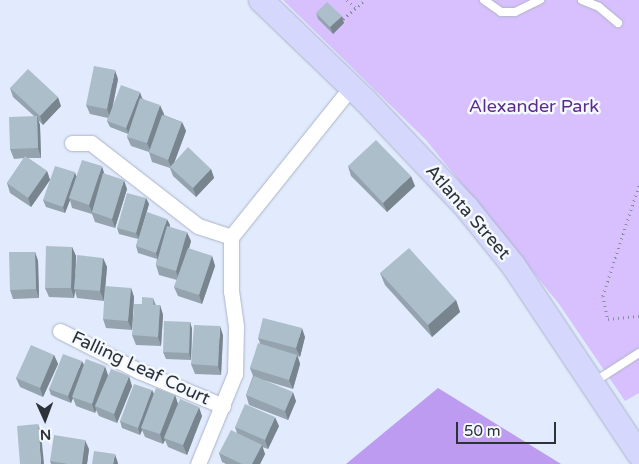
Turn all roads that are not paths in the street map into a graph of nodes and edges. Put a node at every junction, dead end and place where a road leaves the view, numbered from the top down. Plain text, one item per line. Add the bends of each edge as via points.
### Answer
1 (484, 0) edge
2 (540, 0) edge
3 (582, 0) edge
4 (269, 5) edge
5 (618, 23) dead end
6 (351, 87) junction
7 (72, 143) dead end
8 (231, 237) junction
9 (60, 331) dead end
10 (639, 353) edge
11 (592, 383) junction
12 (223, 406) junction
13 (639, 454) edge
14 (198, 464) edge

1 - 2 lane via 501,12 515,12
3 - 5 lane via 600,7
4 - 6 main road, Atlanta Street
6 - 8 street
6 - 11 main road, Atlanta Street via 467,208 502,250
7 - 8 street via 91,143 198,226
8 - 12 street via 236,355 235,374
9 - 12 street, Falling Leaf Court via 139,371
10 - 11 lane
11 - 13 main road, Atlanta Street
12 - 14 street

